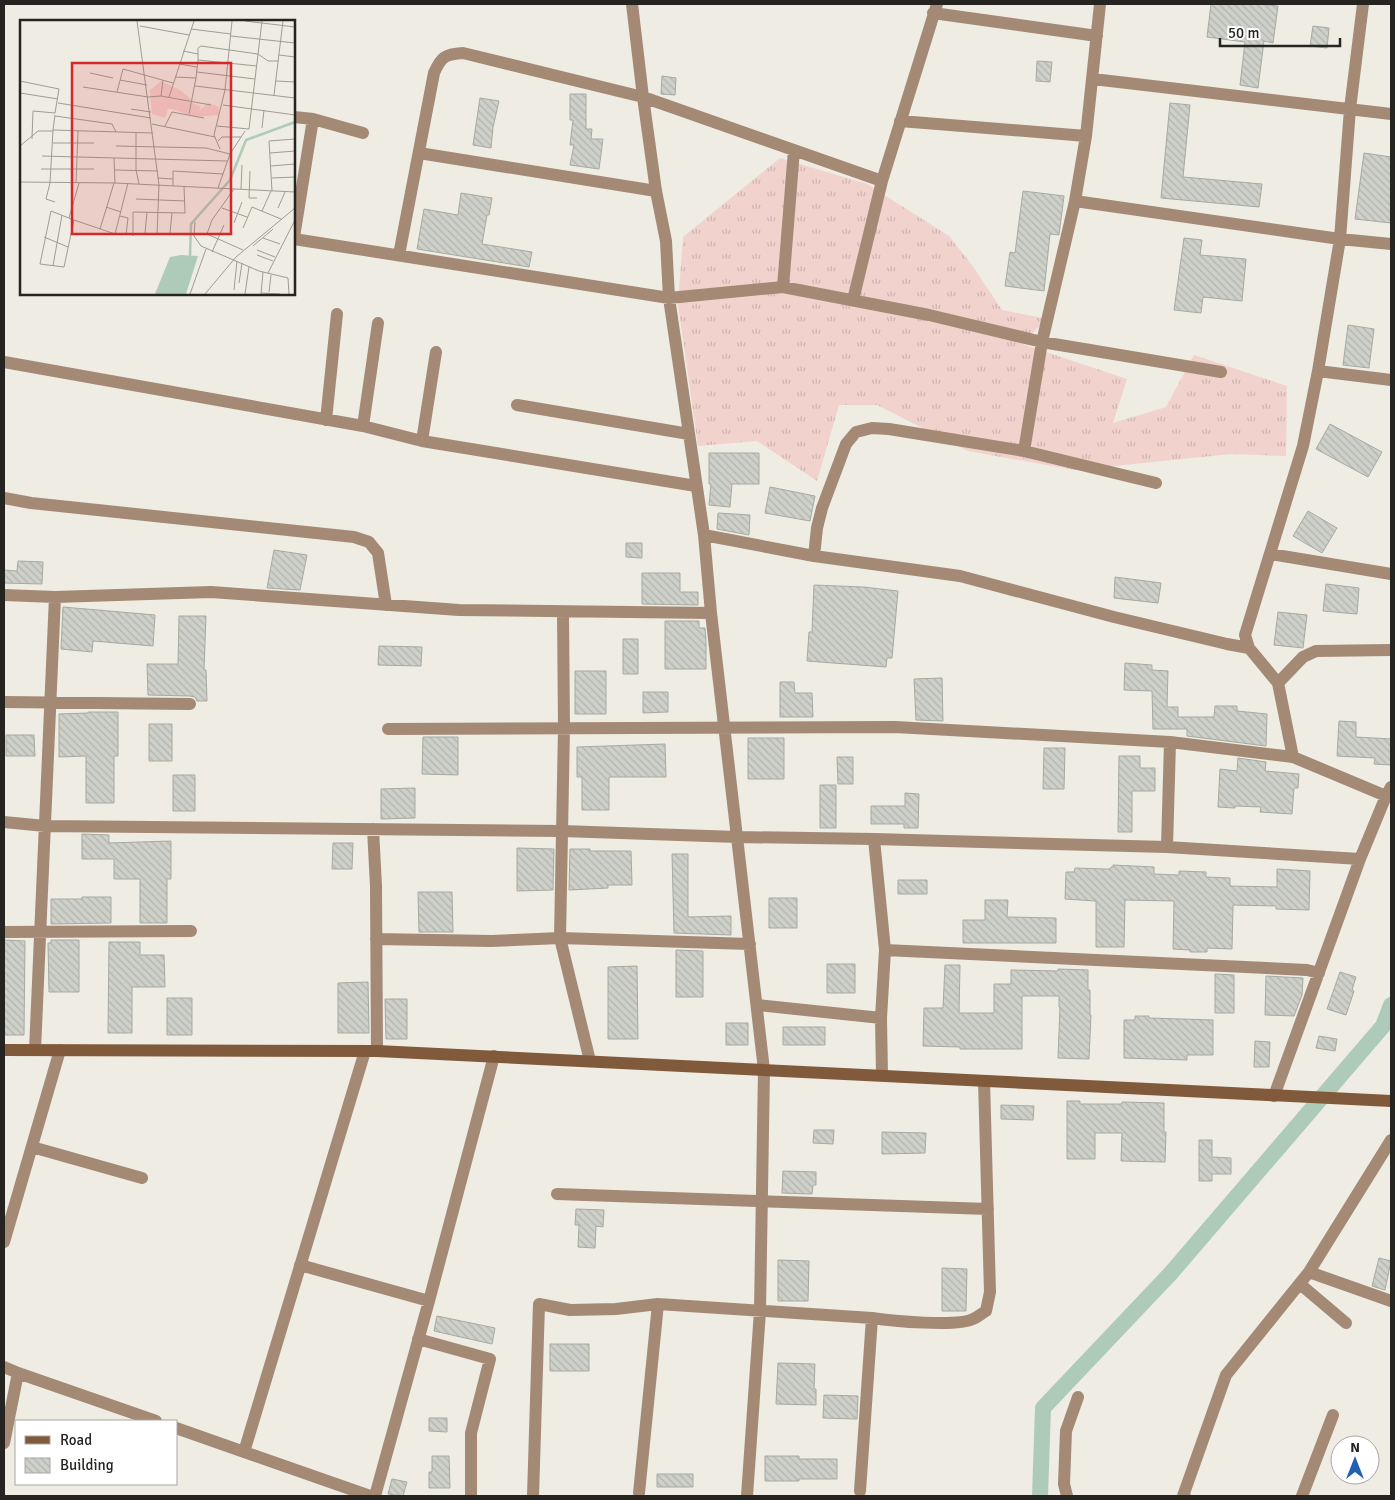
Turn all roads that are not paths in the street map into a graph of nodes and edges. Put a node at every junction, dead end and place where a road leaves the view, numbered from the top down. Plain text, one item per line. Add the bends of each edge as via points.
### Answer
1 (632, 4) edge
2 (1100, 4) edge
3 (1363, 4) edge
4 (935, 8) edge
5 (1097, 36) junction
6 (1093, 79) junction
7 (643, 97) junction
8 (1350, 109) junction
9 (1391, 114) edge
10 (295, 117) edge
11 (313, 119) junction
12 (900, 121) junction
13 (363, 132) dead end
14 (1086, 136) junction
15 (794, 150) junction
16 (419, 152) junction
17 (882, 181) junction
18 (656, 191) junction
19 (1075, 201) junction
20 (295, 232) edge
21 (295, 238) edge
22 (1340, 239) junction
23 (1391, 244) edge
24 (399, 255) junction
25 (783, 287) junction
26 (669, 298) junction
27 (853, 300) junction
28 (337, 314) dead end
29 (378, 324) dead end
30 (1042, 342) junction
31 (436, 352) dead end
32 (4, 362) edge
33 (1318, 371) junction
34 (1221, 372) dead end
35 (1391, 380) edge
36 (517, 405) dead end
37 (326, 420) junction
38 (363, 426) junction
39 (689, 434) junction
40 (422, 441) junction
41 (1024, 451) junction
42 (1156, 483) dead end
43 (696, 486) junction
44 (4, 498) edge
45 (704, 535) junction
46 (1270, 554) junction
47 (814, 556) junction
48 (1391, 574) edge
49 (4, 595) edge
50 (55, 598) junction
51 (386, 605) junction
52 (563, 612) junction
53 (711, 613) junction
54 (1250, 648) junction
55 (1391, 650) edge
56 (1278, 683) junction
57 (4, 702) edge
58 (50, 703) junction
59 (190, 704) dead end
60 (724, 727) junction
61 (564, 728) junction
62 (388, 729) dead end
63 (1170, 742) junction
64 (1293, 757) junction
65 (1388, 791) edge
66 (4, 822) edge
67 (45, 826) junction
68 (373, 829) junction
69 (562, 832) junction
70 (737, 837) junction
71 (874, 839) junction
72 (1167, 847) junction
73 (1360, 859) junction
74 (191, 931) dead end
75 (4, 932) edge
76 (40, 933) junction
77 (560, 938) junction
78 (376, 939) junction
79 (750, 944) junction
80 (885, 950) junction
81 (1319, 973) junction
82 (758, 1005) junction
83 (881, 1018) junction
84 (4, 1050) edge
85 (35, 1050) junction
86 (60, 1050) junction
87 (371, 1051) junction
88 (494, 1056) junction
89 (590, 1061) junction
90 (764, 1070) junction
91 (882, 1075) junction
92 (984, 1081) junction
93 (1280, 1096) junction
94 (1391, 1101) edge
95 (1391, 1140) edge
96 (32, 1147) junction
97 (142, 1178) dead end
98 (557, 1194) dead end
99 (762, 1202) junction
100 (988, 1209) junction
101 (4, 1242) edge
102 (300, 1265) junction
103 (1309, 1272) junction
104 (1300, 1284) junction
105 (429, 1301) junction
106 (1391, 1301) edge
107 (658, 1304) junction
108 (760, 1311) junction
109 (872, 1318) junction
110 (1346, 1323) dead end
111 (418, 1339) junction
112 (4, 1367) edge
113 (18, 1373) junction
114 (1078, 1396) dead end
115 (1333, 1415) dead end
116 (153, 1420) edge
117 (178, 1429) edge
118 (4, 1443) edge
119 (244, 1452) junction
120 (860, 1490) dead end
121 (639, 1493) dead end
122 (370, 1496) edge
123 (375, 1496) edge
124 (471, 1496) edge
125 (533, 1496) edge
126 (747, 1496) edge
127 (1067, 1496) edge
128 (1185, 1496) edge
129 (1302, 1496) edge

1 - 7 street
2 - 5 street
3 - 8 street
4 - 5 street
4 - 12 street
5 - 6 street
6 - 8 street
6 - 14 street
7 - 15 street
7 - 16 street via 463,53 452,54 439,62 434,73
7 - 18 street
8 - 9 street
8 - 22 street
10 - 11 street
11 - 13 street
11 - 20 street
12 - 14 street
12 - 17 street
14 - 19 street
15 - 17 street
15 - 25 street
16 - 18 street
16 - 24 street
17 - 27 street
18 - 26 street via 666,241
19 - 22 street
19 - 30 street
21 - 24 street
22 - 23 street
22 - 33 street
24 - 26 street
25 - 26 street
25 - 27 street
26 - 39 street
27 - 30 street
28 - 37 street
29 - 38 street
30 - 34 street
30 - 41 street
31 - 40 street
32 - 37 street
33 - 35 street
33 - 46 street via 1304,446
36 - 39 street
37 - 38 street
38 - 40 street
39 - 43 street
40 - 43 street
41 - 42 street
41 - 47 street via 890,429 872,428 856,432 846,444 822,508
43 - 45 street
44 - 51 street via 354,537 369,542 378,553
45 - 47 street
45 - 53 street
46 - 48 street
46 - 54 street via 1245,635
47 - 54 street via 960,576 1114,617
49 - 50 street
50 - 51 street via 210,592
50 - 58 street
51 - 52 street
52 - 53 street
52 - 61 street
53 - 60 street
54 - 56 street
55 - 56 street via 1316,651 1303,657
56 - 64 street
57 - 58 street
58 - 59 street
58 - 67 street
60 - 61 street
60 - 63 street via 895,727
60 - 70 street
61 - 62 street
61 - 69 street
63 - 64 street
63 - 72 street
64 - 65 street
65 - 73 street
66 - 67 street
67 - 68 street
67 - 76 street
68 - 69 street
68 - 78 street
69 - 70 street
69 - 77 street
70 - 71 street
70 - 79 street
71 - 72 street
71 - 80 street
72 - 73 street
73 - 81 street
74 - 76 street
75 - 76 street
76 - 85 street
77 - 78 street via 491,941
77 - 79 street
77 - 89 street
78 - 87 street
79 - 82 street
80 - 81 street
80 - 83 street
81 - 93 street
82 - 83 street
82 - 90 street
83 - 91 street
84 - 85 street
85 - 86 street
86 - 87 street
86 - 96 street
87 - 88 street
87 - 102 street
88 - 89 street
88 - 105 street
89 - 90 street
90 - 91 street
90 - 99 street
91 - 92 street
92 - 93 street
92 - 100 street
93 - 94 street
95 - 103 street
96 - 97 street
96 - 101 street
98 - 99 street
99 - 100 street
99 - 108 street
100 - 109 street via 990,1292 986,1310 972,1320 944,1323
102 - 105 street
102 - 119 street
103 - 104 street
103 - 106 street
104 - 110 street
104 - 128 street via 1226,1375
105 - 111 street
107 - 108 street
107 - 121 street
107 - 125 street via 570,1310 539,1304
108 - 109 street
108 - 126 street
109 - 120 street
111 - 123 street
111 - 124 street via 490,1359 471,1433
112 - 113 street
113 - 116 street
113 - 118 street
114 - 127 street via 1066,1431 1064,1484
115 - 129 street
117 - 119 street
119 - 122 street

